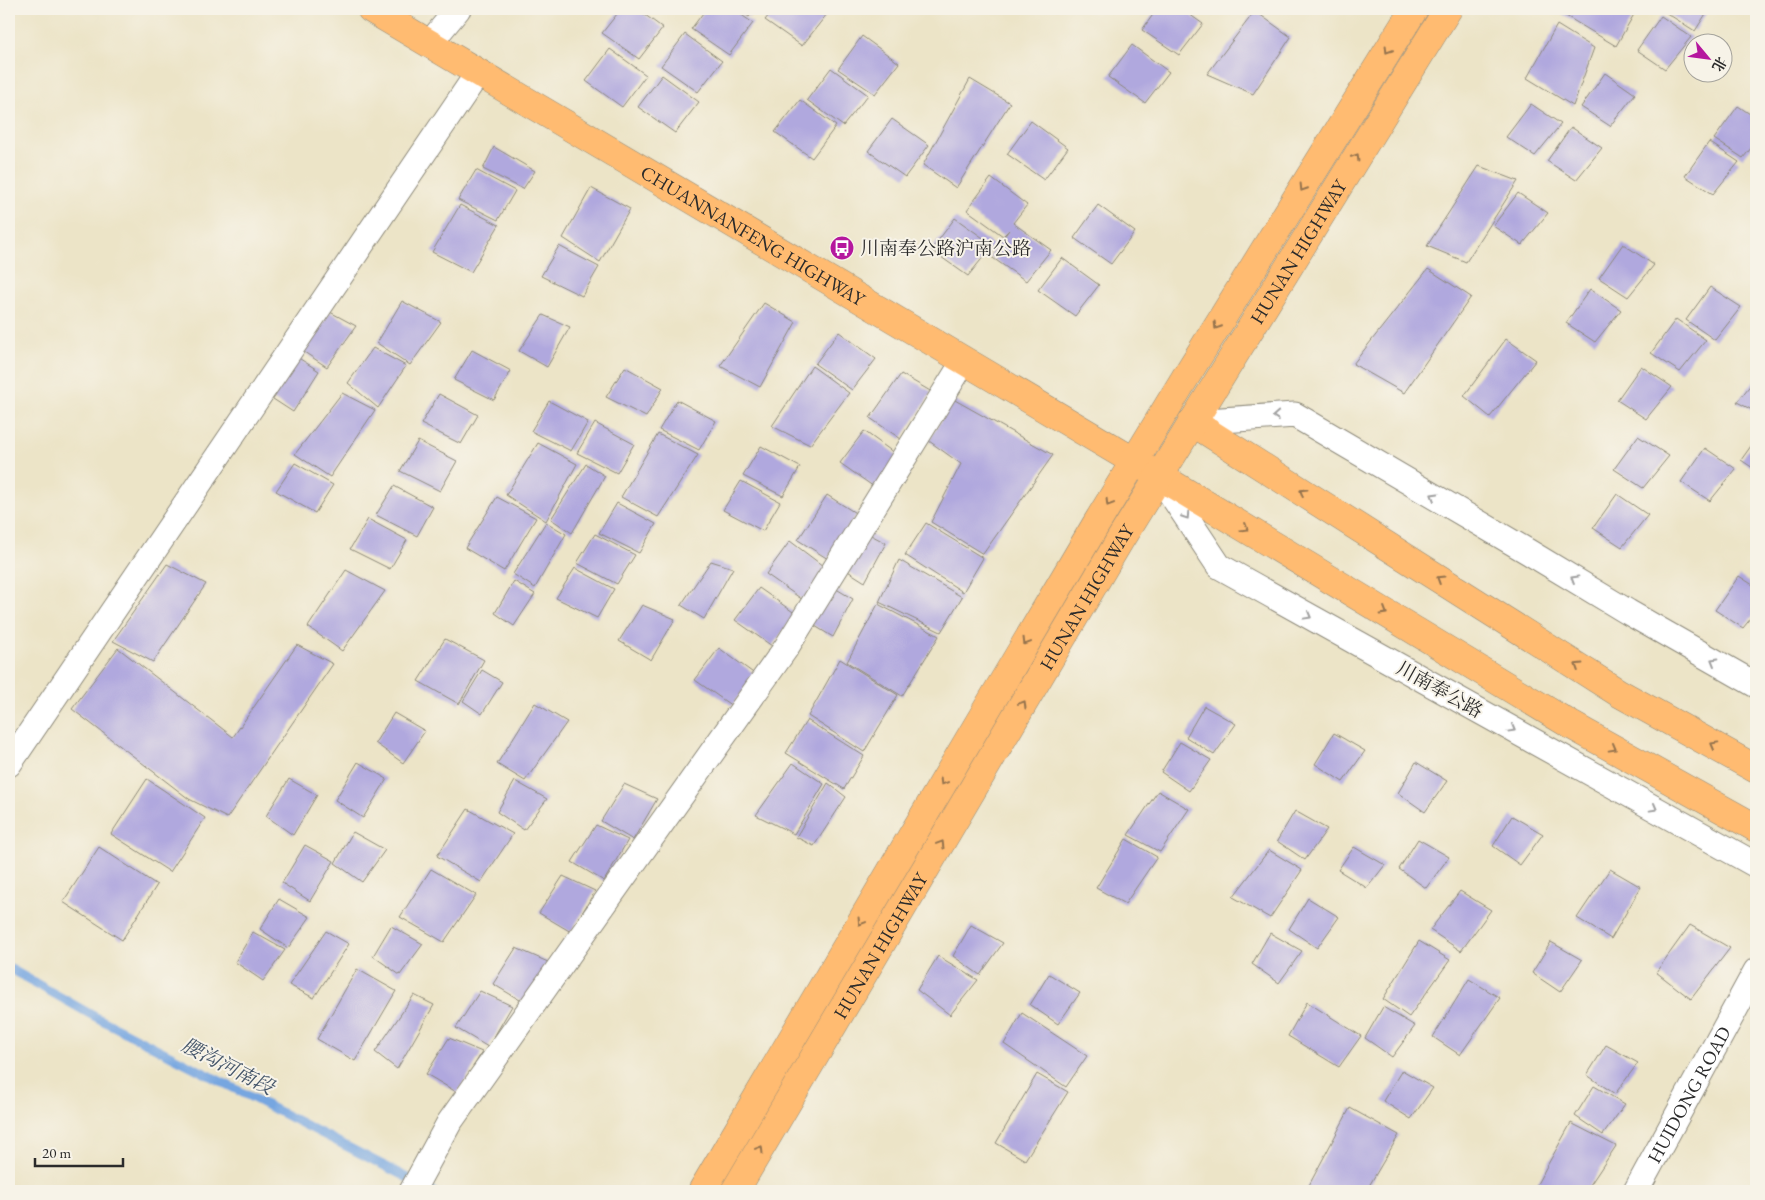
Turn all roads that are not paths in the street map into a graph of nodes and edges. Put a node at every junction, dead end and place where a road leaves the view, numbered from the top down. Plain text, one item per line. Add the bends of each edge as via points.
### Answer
1 (371, 9) edge
2 (458, 9) edge
3 (1414, 9) edge
4 (1448, 9) edge
5 (429, 44) junction
6 (478, 73) junction
7 (964, 361) junction
8 (1192, 422) junction
9 (1134, 461) junction
10 (1159, 476) junction
11 (1756, 685) edge
12 (9, 764) edge
13 (1756, 769) edge
14 (1756, 828) edge
15 (1756, 865) edge
16 (1756, 971) edge
17 (412, 1191) edge
18 (702, 1191) edge
19 (735, 1191) edge
20 (1636, 1191) edge

1 - 5 main road, CHUANNANFENG HIGHWAY
2 - 5 street
3 -> 9 main road, HUNAN HIGHWAY
8 -> 4 main road, HUNAN HIGHWAY
5 - 6 main road, CHUANNANFENG HIGHWAY
6 - 7 main road, CHUANNANFENG HIGHWAY
6 - 12 street
7 - 9 main road, CHUANNANFENG HIGHWAY
7 - 17 street via 786,648 449,1123
8 - 9 main road
8 - 10 main road, HUNAN HIGHWAY
11 -> 8 street via 1295,415
13 -> 8 main road via 1619,692
9 - 10 main road, CHUANNANFENG HIGHWAY
9 -> 18 main road, HUNAN HIGHWAY
10 -> 14 main road, CHUANNANFENG HIGHWAY via 1571,725
10 -> 15 street, 川南奉公路 via 1219,566
19 -> 10 main road, HUNAN HIGHWAY
16 - 20 street, HUIDONG ROAD

